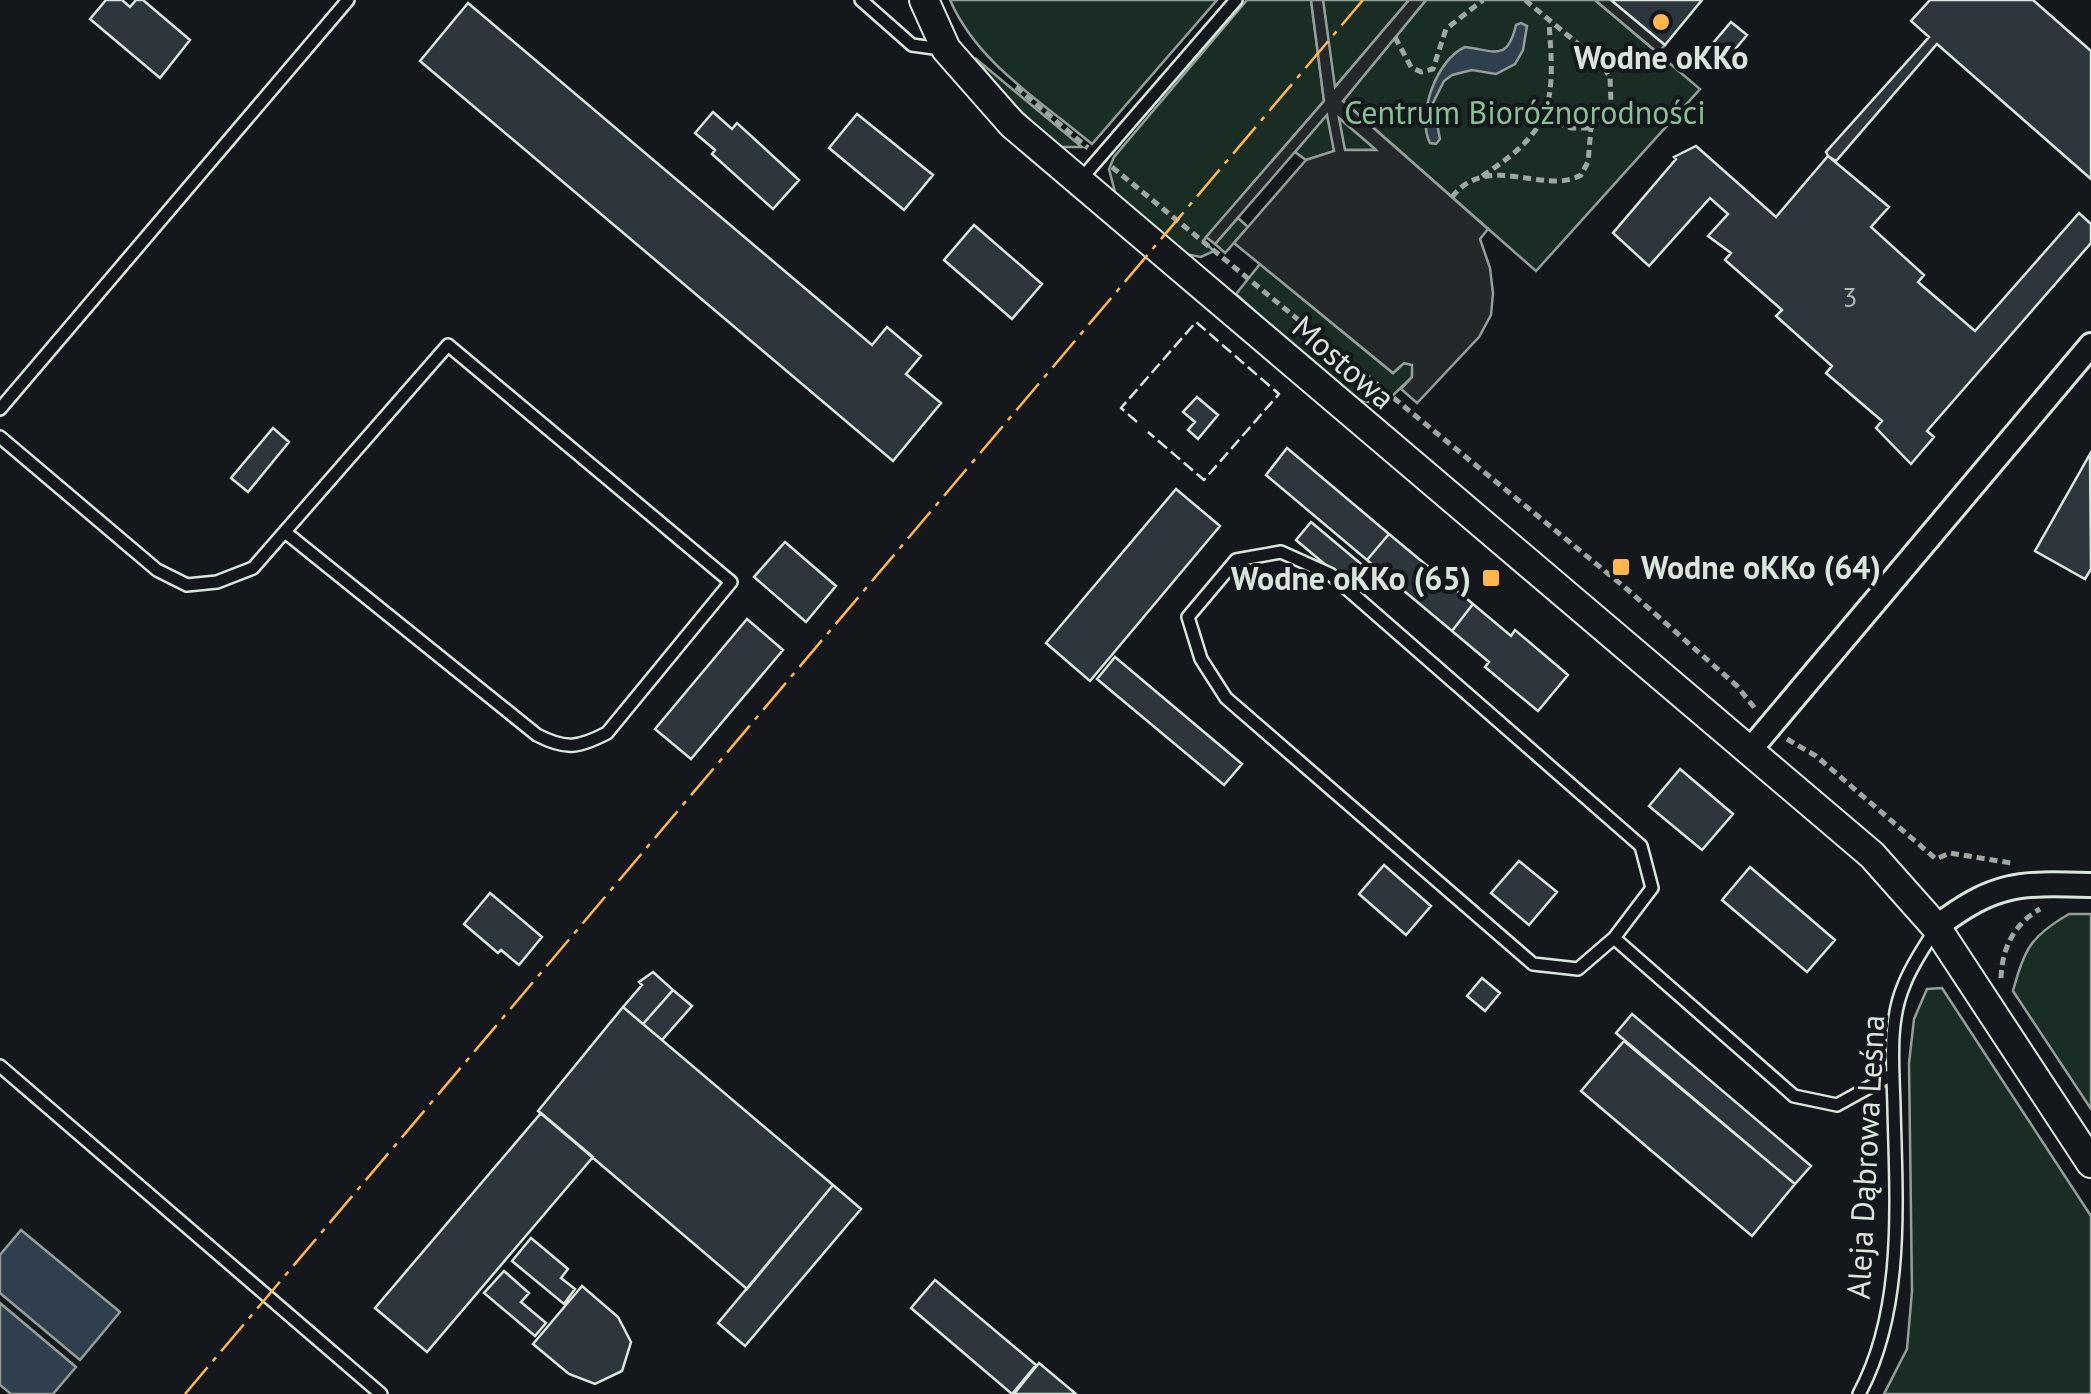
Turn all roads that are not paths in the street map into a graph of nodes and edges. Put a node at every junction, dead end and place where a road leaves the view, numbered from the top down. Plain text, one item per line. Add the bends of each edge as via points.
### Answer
1 (348, 0) edge
2 (860, 0) edge
3 (924, 0) edge
4 (1236, 0) edge
5 (946, 49) junction
6 (1078, 182) junction
7 (2091, 345) edge
8 (0, 409) edge
9 (0, 436) edge
10 (284, 532) junction
11 (1750, 750) junction
12 (2091, 886) edge
13 (1936, 927) junction
14 (1614, 938) junction
15 (0, 1066) edge
16 (1893, 1074) junction
17 (2091, 1163) edge
18 (381, 1394) edge
19 (1859, 1394) edge

1 - 8 lane
2 - 5 lane via 912,44
3 - 5 street, Mostowa
4 - 6 lane
5 - 6 street, Mostowa via 1012,124
6 - 11 street, Mostowa
7 - 11 street
9 - 10 lane via 157,570 187,585 253,568
10 - 10 lane via 448,345 730,582 607,733 561,747 537,735
11 - 13 street, Mostowa via 1872,855
12 - 13 street via 1999,888
13 - 16 lane, Aleja Dąbrowa Leśna via 1903,986
13 - 17 street, Mostowa
14 - 14 lane via 1652,888 1641,846 1330,574 1281,552 1236,560 1188,617 1200,659 1226,698 1533,964 1578,969
14 - 16 lane via 1794,1096 1837,1105
15 - 18 lane
16 - 19 lane, Aleja Dąbrowa Leśna via 1894,1246 1886,1312

